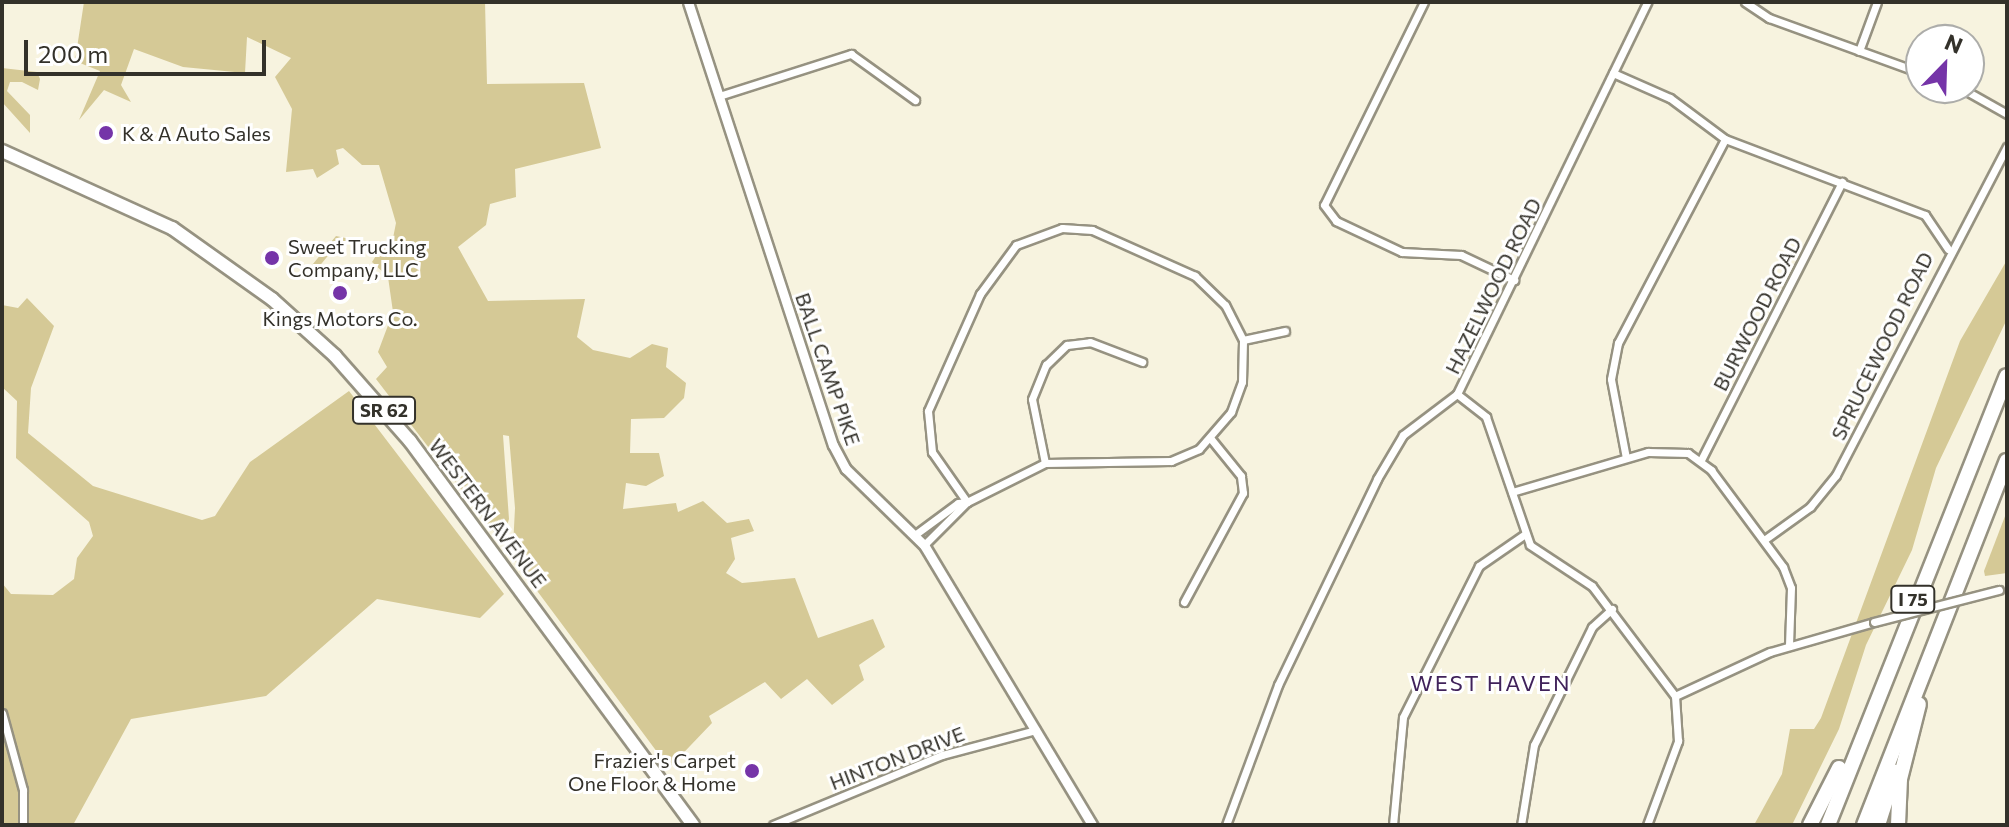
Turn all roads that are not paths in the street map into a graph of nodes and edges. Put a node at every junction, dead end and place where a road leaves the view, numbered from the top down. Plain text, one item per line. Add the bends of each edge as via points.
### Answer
1 (688, 2) edge
2 (1424, 2) edge
3 (1647, 2) edge
4 (1745, 2) edge
5 (1877, 2) edge
6 (1859, 51) junction
7 (1905, 67) edge
8 (1613, 73) junction
9 (719, 96) junction
10 (915, 100) dead end
11 (1985, 102) edge
12 (2007, 114) edge
13 (1725, 139) junction
14 (2007, 147) edge
15 (2, 151) edge
16 (1842, 182) junction
17 (1948, 249) junction
18 (1514, 280) junction
19 (1285, 331) dead end
20 (1243, 340) junction
21 (1142, 362) dead end
22 (2007, 376) edge
23 (1457, 394) junction
24 (1211, 439) junction
25 (1626, 458) junction
26 (1701, 460) junction
27 (2007, 461) edge
28 (1045, 463) junction
29 (1512, 492) junction
30 (967, 502) junction
31 (916, 534) junction
32 (1525, 534) junction
33 (1764, 540) junction
34 (924, 545) junction
35 (2003, 590) edge
36 (1184, 602) dead end
37 (1612, 609) junction
38 (1789, 646) junction
39 (1933, 649) junction
40 (1675, 696) junction
41 (1870, 707) junction
42 (2, 713) edge
43 (1036, 730) junction
44 (1909, 738) junction
45 (23, 825) edge
46 (693, 825) edge
47 (773, 825) edge
48 (1092, 825) edge
49 (1226, 825) edge
50 (1393, 825) edge
51 (1521, 825) edge
52 (1647, 825) edge
53 (1810, 825) edge
54 (1828, 825) edge
55 (1864, 825) edge
56 (1878, 825) edge
57 (1898, 825) edge

1 - 9 street, BALL CAMP PIKE
2 - 18 street via 1324,205 1336,221 1387,247 1461,255
3 - 8 street, HAZELWOOD ROAD
4 - 6 street
5 - 6 street
6 - 7 street
8 - 13 street via 1670,98
8 - 18 street, HAZELWOOD ROAD
9 - 10 street via 851,54
9 - 31 street, BALL CAMP PIKE via 833,445 846,469
11 - 12 street
13 - 16 street
13 - 25 street via 1618,343 1611,379
14 - 17 street, SPRUCEWOOD ROAD
15 - 46 main road, WESTERN AVENUE / SR 62 via 172,228 272,299 335,356 410,441
16 - 17 street via 1925,215
16 - 26 street, BURWOOD ROAD
17 - 33 street, SPRUCEWOOD ROAD via 1831,482
18 - 23 street, HAZELWOOD ROAD
19 - 20 street
20 - 24 street via 1238,398
20 - 30 street via 1216,294 1180,269 1092,230 1028,237 993,271 928,411 932,452
21 - 28 street via 1090,342 1067,345 1046,365 1032,399
22 - 41 highway, I 75
23 - 29 street via 1486,417
23 - 49 street, HAZELWOOD ROAD via 1403,435 1377,479 1278,685
24 - 28 street via 1171,461
24 - 36 street via 1241,476 1243,493
25 - 26 street via 1672,450
25 - 29 street
26 - 33 street
27 - 39 highway, I 75
28 - 30 street
29 - 32 street
30 - 31 street
30 - 34 street
31 - 34 street, BALL CAMP PIKE
32 - 37 street
32 - 50 street via 1479,566 1403,717
33 - 38 street via 1789,579
34 - 43 street, BALL CAMP PIKE
35 - 38 street, bridge
37 - 40 street
37 - 51 street via 1592,627 1534,745
38 - 40 street
39 - 44 highway
39 - 55 highway, I 75
40 - 52 street via 1678,741
41 - 53 highway
41 - 54 highway, I 75
42 - 45 street via 23,790
43 - 47 street, HINTON DRIVE via 942,755
43 - 48 street, BALL CAMP PIKE
44 - 56 highway
44 - 57 highway

